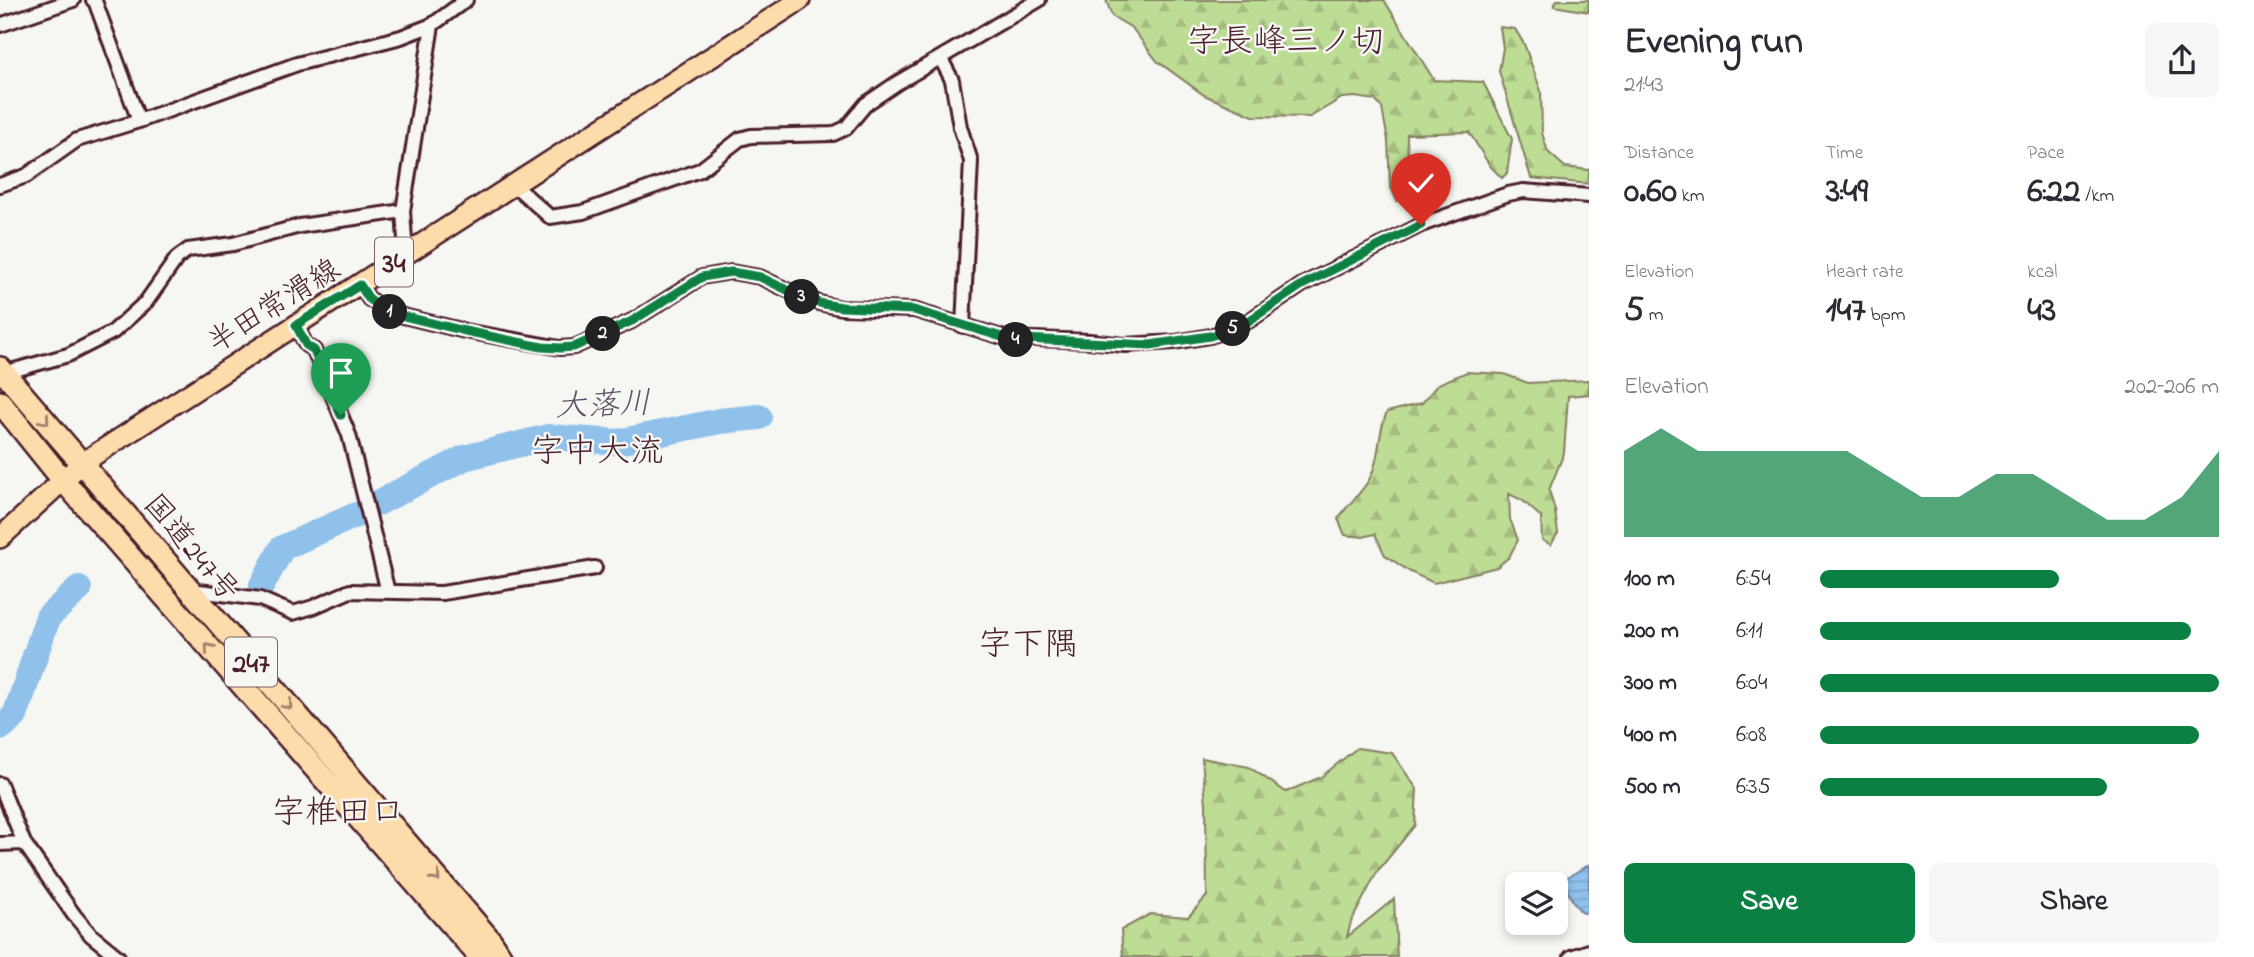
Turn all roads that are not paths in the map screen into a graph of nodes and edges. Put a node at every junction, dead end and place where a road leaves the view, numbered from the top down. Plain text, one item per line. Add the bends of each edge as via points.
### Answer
1 (73, 0) edge
2 (93, 0) edge
3 (466, 0) edge
4 (800, 0) edge
5 (1039, 0) edge
6 (0, 25) edge
7 (432, 25) junction
8 (941, 59) junction
9 (139, 121) junction
10 (513, 184) junction
11 (0, 185) edge
12 (1589, 196) edge
13 (403, 211) junction
14 (406, 254) junction
15 (360, 285) junction
16 (296, 325) junction
17 (963, 326) junction
18 (2, 371) edge
19 (0, 402) edge
20 (82, 463) junction
21 (62, 479) junction
22 (0, 538) edge
23 (594, 568) dead end
24 (388, 592) junction
25 (192, 594) junction
26 (0, 784) edge
27 (24, 843) junction
28 (0, 844) edge
29 (1589, 951) edge
30 (118, 957) edge
31 (480, 957) edge
32 (501, 957) edge
33 (1571, 957) edge

1 - 6 street
2 - 9 street
3 - 7 street
4 - 10 main road, 半田常滑線 / 34
5 - 8 street
7 - 9 street via 297,64
7 - 13 street
8 - 10 street via 876,97 846,128 833,134 740,139 700,170 583,212 550,217
8 - 17 street via 952,80 971,161
9 - 11 street via 76,140 26,176
10 - 14 main road, 半田常滑線 / 34
12 - 17 street via 1516,192 1421,225 1302,285 1231,330 1210,336 1125,345 1016,340
13 - 14 street
13 - 18 street via 300,226 233,244 188,250 177,258 146,302 113,332 68,355
14 - 15 main road, 半田常滑線 / 34
15 - 16 main road, 半田常滑線 / 34
15 - 17 street via 369,299 391,313 542,347 574,347 632,321 702,277 731,272 760,277 823,304 914,310
16 - 20 main road, 半田常滑線 / 34
16 - 24 street via 306,345 314,350 349,435
18 -> 20 highway, 国道247号 / 247
19 - 21 highway, 国道247号 / 247
20 - 21 main road, 半田常滑線 / 34
20 - 25 highway, 国道247号 / 247
21 - 22 main road, 半田常滑線 / 34
31 -> 21 highway, 国道247号 / 247
23 - 24 street via 460,592
24 - 25 street via 350,591 293,612 260,599 199,591
25 -> 32 highway, 国道247号 / 247
26 - 27 street
27 - 28 street
27 - 30 street via 74,915
29 - 33 street

